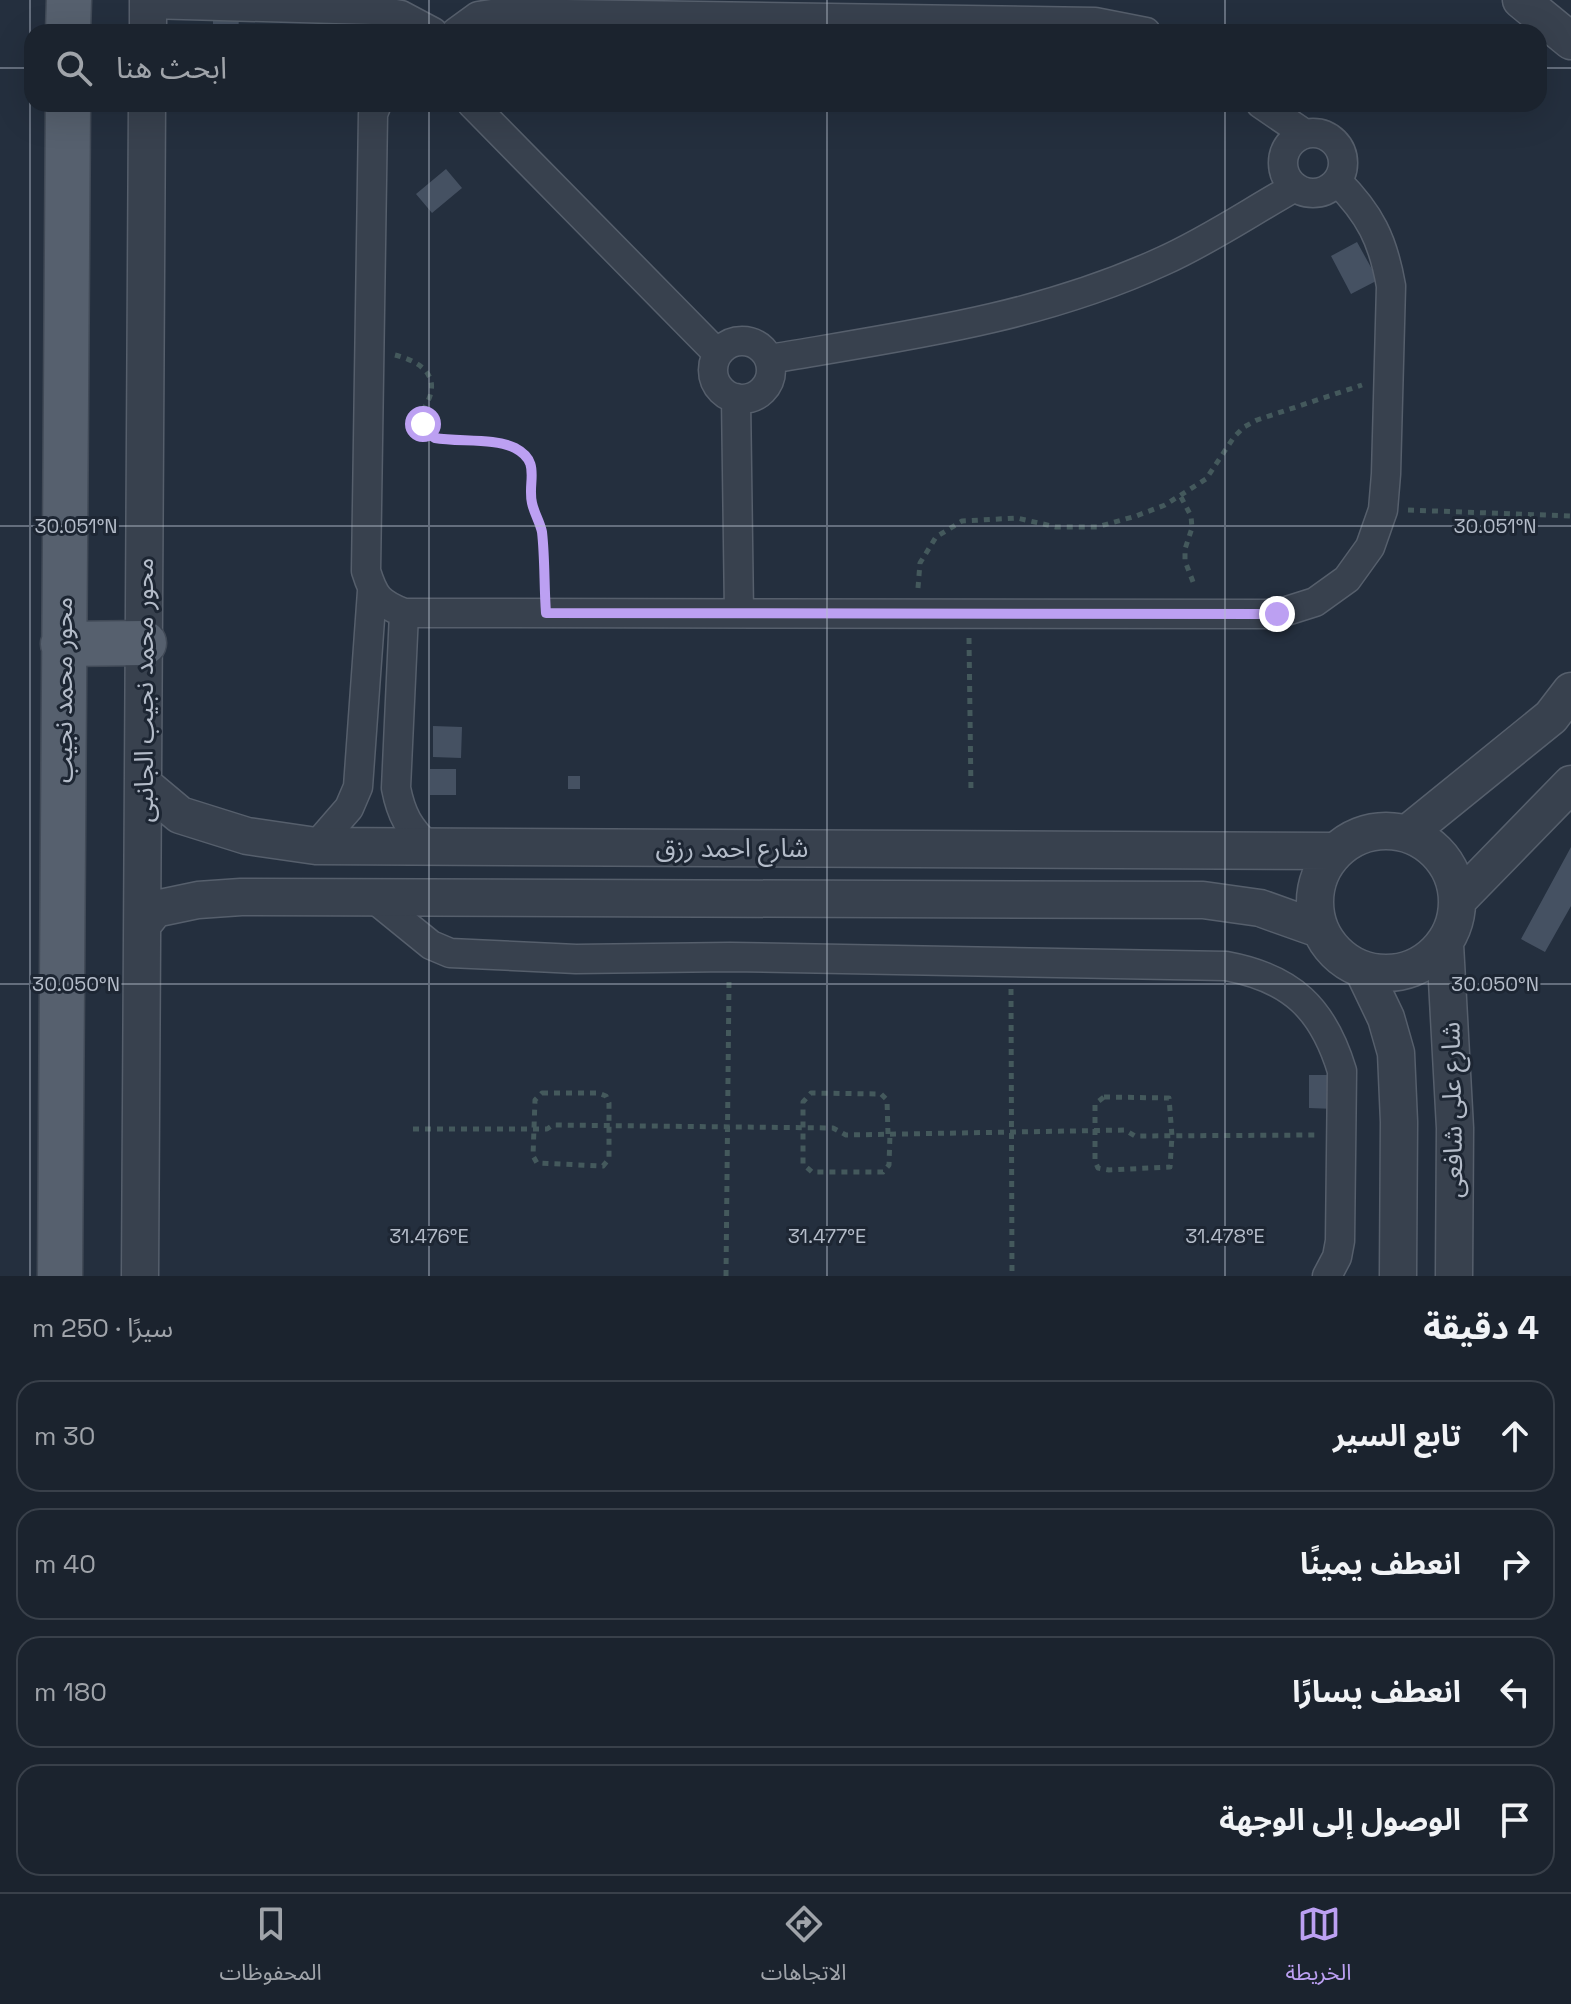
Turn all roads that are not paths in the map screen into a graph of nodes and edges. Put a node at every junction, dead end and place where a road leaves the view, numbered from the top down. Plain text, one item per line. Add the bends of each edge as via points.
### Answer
1 (69, 0) edge
2 (1521, 0) edge
3 (148, 12) edge
4 (68, 24) edge
5 (418, 24) edge
6 (467, 24) edge
7 (1105, 24) edge
8 (1571, 41) edge
9 (68, 112) edge
10 (147, 112) edge
11 (374, 112) edge
12 (480, 112) edge
13 (1273, 112) edge
14 (1305, 134) junction
15 (1337, 181) junction
16 (1295, 187) junction
17 (717, 353) junction
18 (770, 359) junction
19 (736, 398) junction
20 (372, 591) junction
21 (404, 613) junction
22 (739, 613) junction
23 (144, 643) junction
24 (63, 644) junction
25 (1571, 691) edge
26 (143, 784) junction
27 (1571, 784) edge
28 (1408, 833) junction
29 (316, 846) junction
30 (429, 847) junction
31 (1335, 851) junction
32 (372, 897) junction
33 (1459, 899) junction
34 (143, 924) junction
35 (1319, 929) junction
36 (1445, 944) junction
37 (1363, 970) junction
38 (60, 1276) edge
39 (140, 1276) edge
40 (1327, 1276) edge
41 (1398, 1276) edge
42 (1454, 1276) edge

1 - 4 main road
2 - 8 street
3 - 5 street via 373,10
6 - 7 street via 499,13
9 - 24 main road, محور محمد نجيب
10 - 23 street, محور محمد نجيب الجانبى
11 - 20 street via 366,571
12 - 17 street
13 - 14 street
14 - 15 street via 1329,137 1338,146 1343,158
14 - 16 street via 1287,147 1283,157
15 - 16 street via 1322,191
15 - 22 street via 1374,227 1391,286 1383,510 1370,547 1347,579 1315,602 1277,614
16 - 18 street via 1164,261 1074,295 969,326
17 - 18 street via 745,340
17 - 19 street via 717,386
18 - 19 street via 765,388 747,399
19 - 22 street
20 - 21 street via 386,606
20 - 29 street via 358,787 349,808
21 - 22 street
21 - 30 street via 396,788 412,831
23 - 24 main road
23 - 26 street, محور محمد نجيب الجانبى
24 - 38 main road, محور محمد نجيب
25 - 28 street via 1551,717
26 - 29 street, شارع احمد رزق via 180,815 247,836
26 - 34 street, محور محمد نجيب الجانبى
27 - 33 street
28 - 31 street via 1383,830 1357,836
28 - 33 street via 1434,848 1452,871
29 - 30 street, شارع احمد رزق
30 - 31 street, شارع احمد رزق
31 - 35 street via 1319,874 1314,902
32 - 34 street, شارع احمد رزق via 198,900 155,909
32 - 35 street, شارع احمد رزق via 1203,900 1260,908
32 - 40 street via 431,945 450,953 1226,966 1253,971 1279,982 1321,1020 1342,1071 1340,1241
33 - 36 street
34 - 39 street, محور محمد نجيب الجانبى
35 - 37 street via 1337,955
36 - 37 street via 1422,964 1393,973
36 - 42 street, شارع على شافعى via 1455,1112
37 - 41 street, شارع على شافعى via 1396,1053

